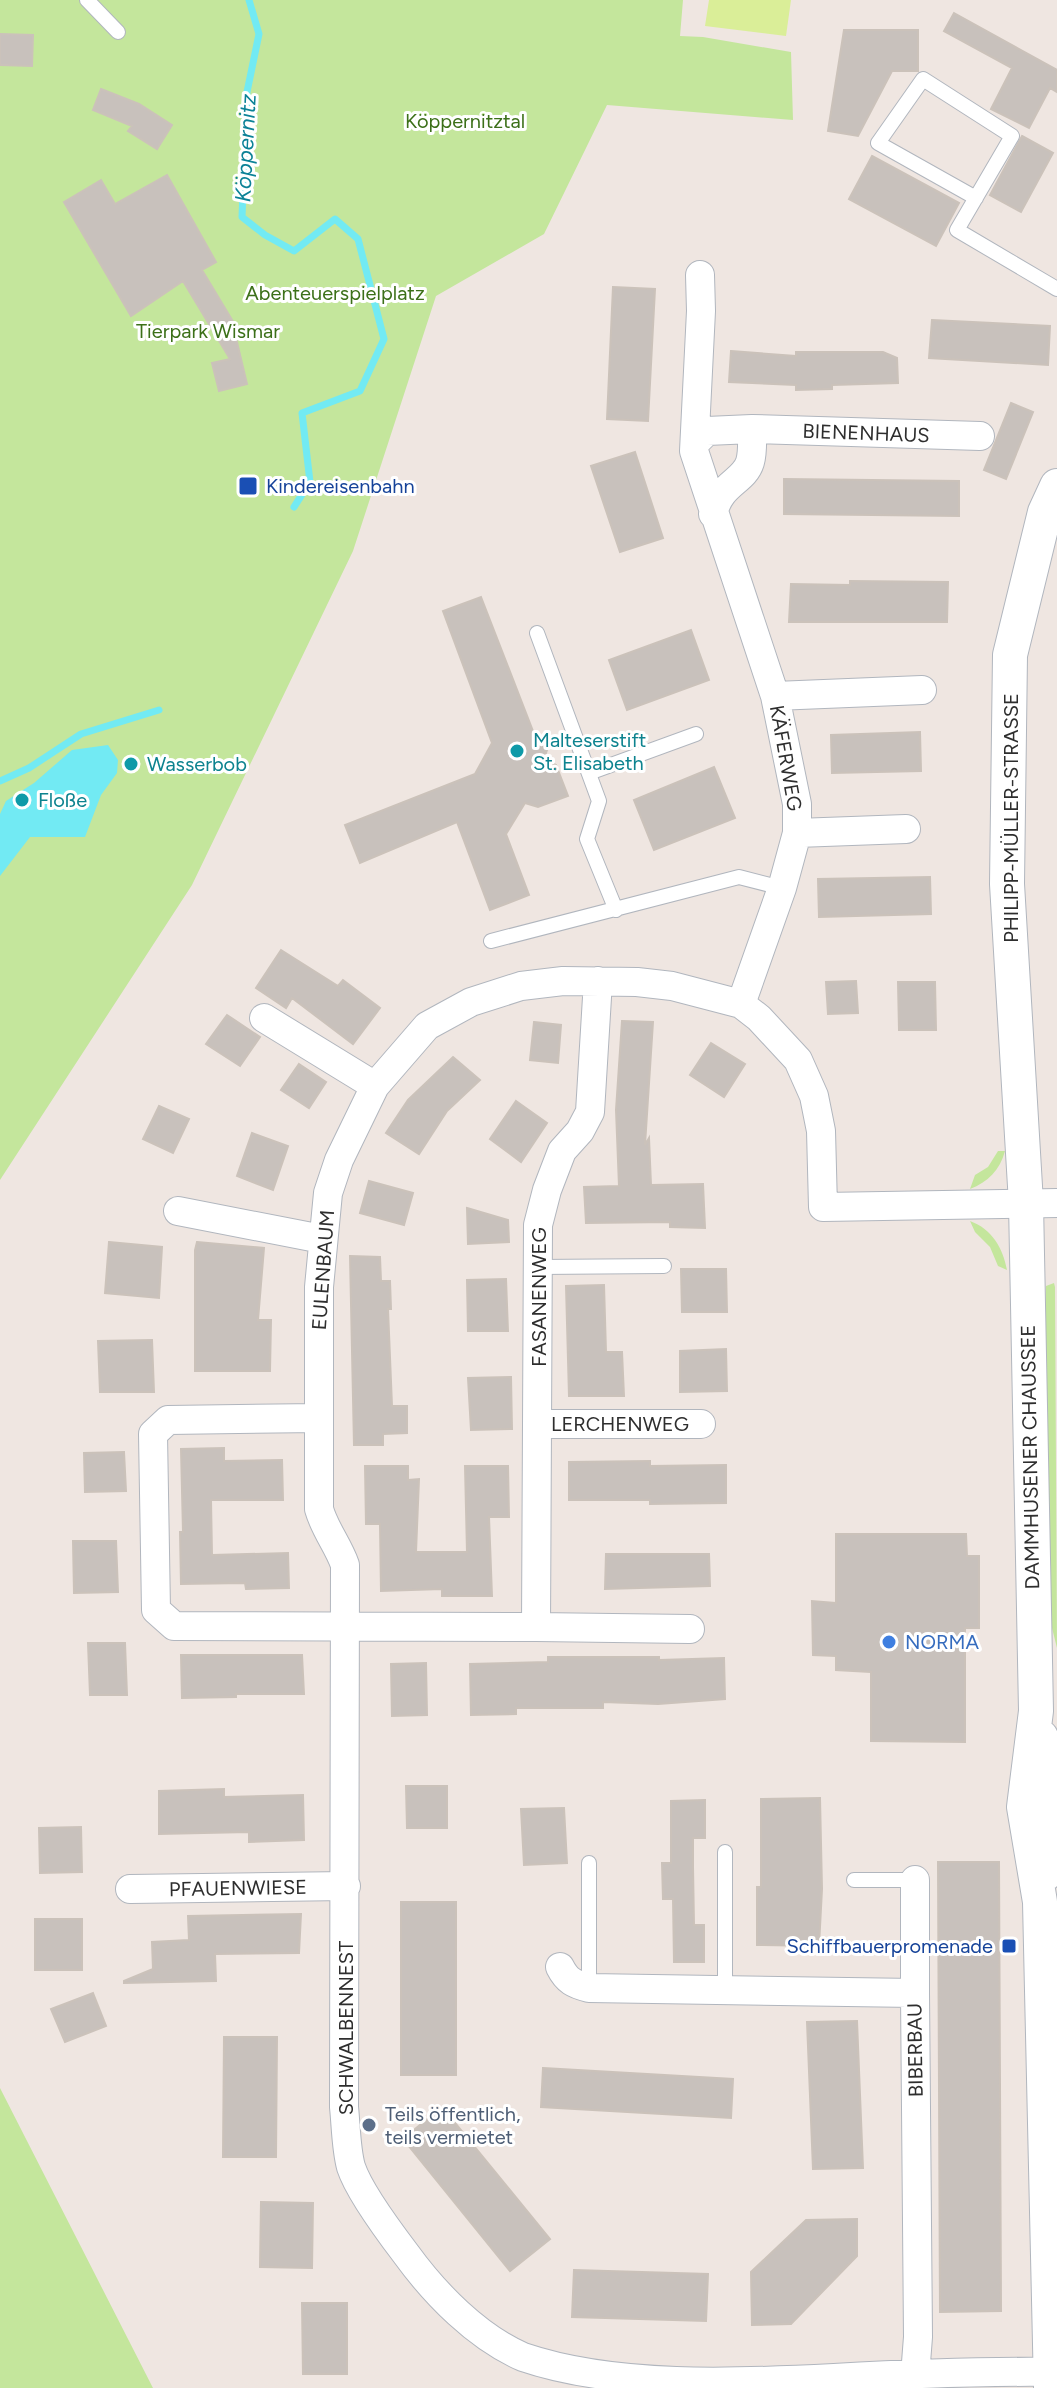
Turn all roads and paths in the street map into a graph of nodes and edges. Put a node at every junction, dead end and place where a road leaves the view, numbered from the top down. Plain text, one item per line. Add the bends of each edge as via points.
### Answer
1 (87, 0) edge
2 (118, 32) dead end
3 (976, 198) junction
4 (700, 275) dead end
5 (1057, 289) edge
6 (752, 429) junction
7 (980, 436) dead end
8 (695, 443) junction
9 (1057, 486) edge
10 (713, 514) junction
11 (537, 633) dead end
12 (922, 690) dead end
13 (775, 696) junction
14 (696, 734) dead end
15 (589, 773) junction
16 (906, 829) dead end
17 (797, 833) junction
18 (782, 888) junction
19 (616, 910) junction
20 (491, 941) dead end
21 (598, 981) junction
22 (741, 1004) junction
23 (264, 1018) dead end
24 (375, 1086) junction
25 (1042, 1203) edge
26 (178, 1211) dead end
27 (322, 1239) junction
28 (664, 1266) dead end
29 (538, 1267) junction
30 (319, 1418) junction
31 (539, 1424) junction
32 (701, 1424) dead end
33 (345, 1626) junction
34 (536, 1627) junction
35 (690, 1629) dead end
36 (725, 1852) dead end
37 (589, 1863) dead end
38 (854, 1880) dead end
39 (915, 1880) joint
40 (346, 1886) junction
41 (130, 1889) dead end
42 (560, 1967) dead end
43 (589, 1988) junction
44 (725, 1990) junction
45 (915, 1993) junction
46 (1053, 2377) edge
47 (914, 2381) edge

1 - 2 lane
3 - 3 lane via 878,143 923,79 1012,136
3 - 5 lane via 957,230
4 - 8 street, KÄFERWEG
6 - 7 street, BIENENHAUS
6 - 8 street via 707,431
6 - 10 street via 750,463 722,492
8 - 10 street, KÄFERWEG
9 - 25 street, PHILIPP-MÜLLER-STRASSE via 1045,512 1010,655 1007,884
10 - 13 street, KÄFERWEG
11 - 15 lane
12 - 13 street
13 - 17 street, KÄFERWEG via 797,804
14 - 15 lane
15 - 19 lane via 599,801 587,839
16 - 17 street
17 - 18 street, KÄFERWEG
18 - 19 lane via 739,877
18 - 22 street, KÄFERWEG
19 - 20 lane
21 - 22 street, EULENBAUM via 672,986
21 - 24 street, EULENBAUM via 521,986 471,1002 427,1026
21 - 29 street, FASANENWEG via 590,1112 562,1151 547,1190 538,1225
22 - 25 street, EULENBAUM via 786,1045 809,1083 821,1131 823,1207
23 - 24 street
24 - 27 street, EULENBAUM via 339,1160
25 - 46 street, DAMMHUSENER CHAUSSEE via 1036,1711 1056,1808 1040,1902
26 - 27 street
27 - 30 street, EULENBAUM
28 - 29 lane
29 - 31 street, FASANENWEG
30 - 33 street, EULENBAUM via 319,1509 345,1565
30 - 33 street via 168,1420 153,1434 156,1610 174,1626
31 - 32 street, LERCHENWEG
31 - 34 street, FASANENWEG
33 - 34 street
33 - 40 street, SCHWALBENNEST
34 - 35 street
36 - 44 lane
37 - 43 lane
38 - 39 lane
39 - 45 street
40 - 41 street, PFAUENWIESE
40 - 47 street, SCHWALBENNEST via 344,2107 351,2168 419,2273 461,2314 521,2356 595,2378
42 - 43 street via 573,1983
43 - 44 street, BIBERBAU
44 - 45 street, BIBERBAU
45 - 47 street, BIBERBAU
46 - 47 street, SCHWALBENNEST

